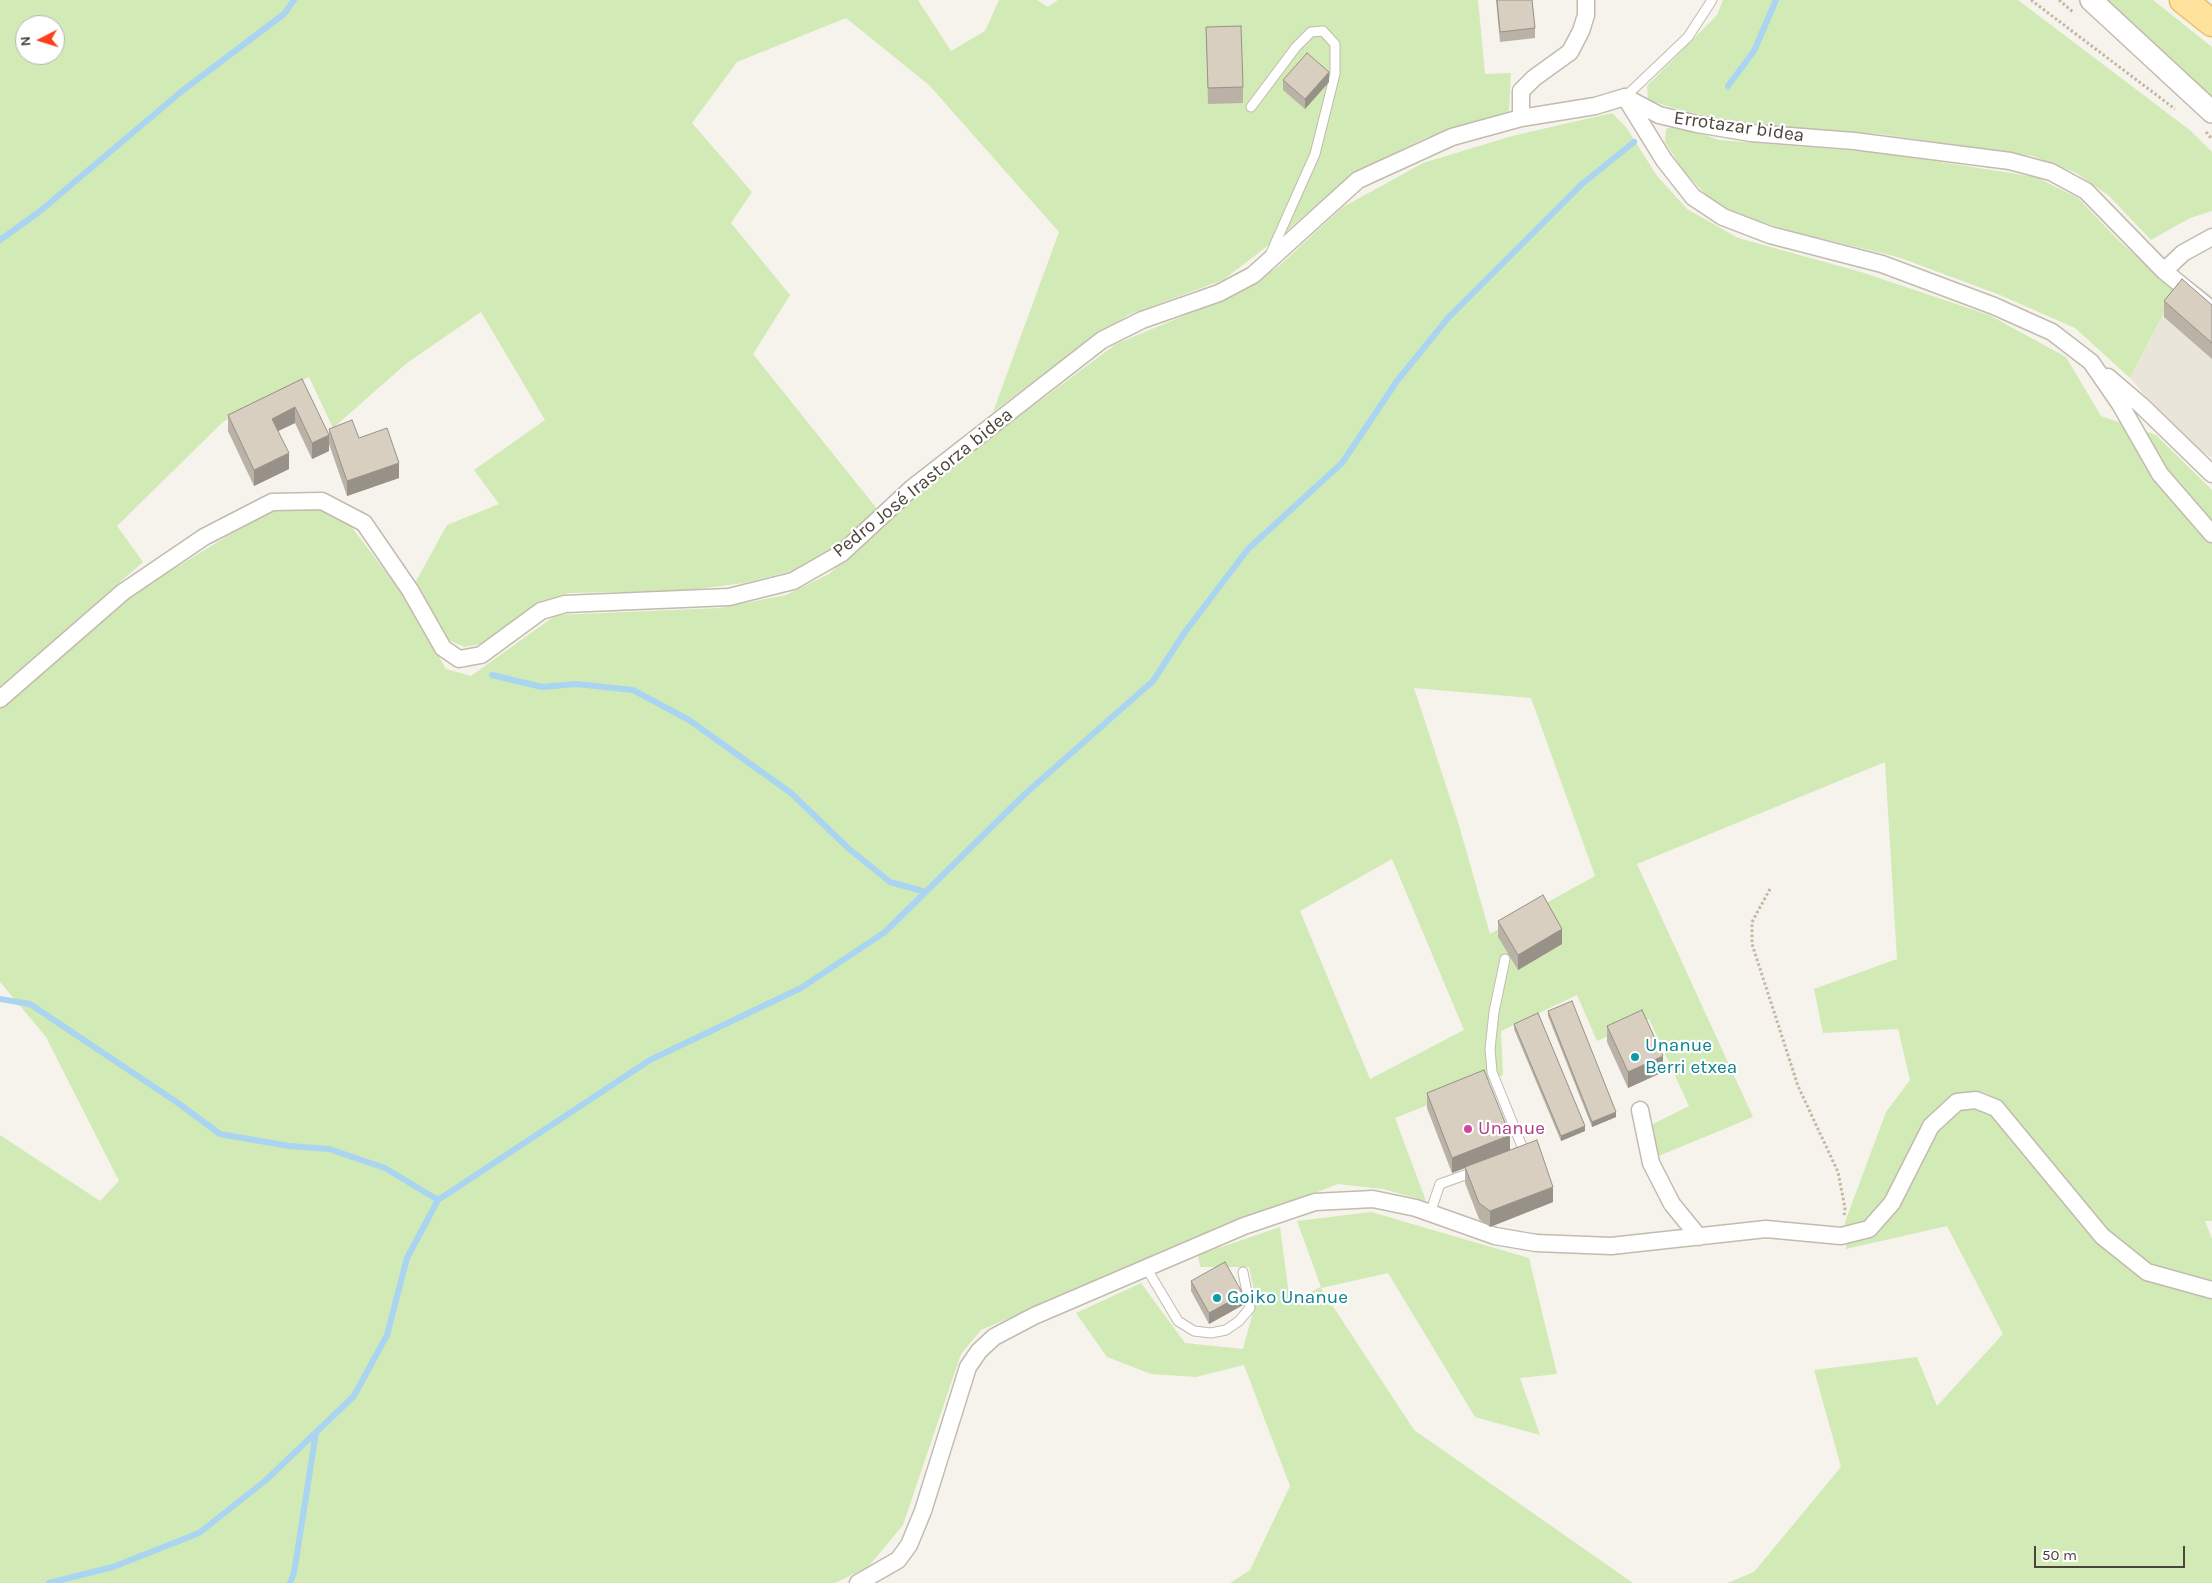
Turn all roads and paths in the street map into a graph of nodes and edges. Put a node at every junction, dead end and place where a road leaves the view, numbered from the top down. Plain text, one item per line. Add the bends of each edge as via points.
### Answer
1 (1586, 0) edge
2 (1712, 0) edge
3 (2031, 0) edge
4 (2091, 0) edge
5 (2183, 0) edge
6 (2212, 23) edge
7 (1625, 97) junction
8 (1251, 108) dead end
9 (2182, 114) dead end
10 (1521, 118) junction
11 (2209, 122) edge
12 (2212, 139) edge
13 (2212, 237) edge
14 (1267, 262) junction
15 (2164, 270) junction
16 (2212, 310) edge
17 (2092, 362) junction
18 (2179, 444) junction
19 (2212, 464) edge
20 (2212, 474) edge
21 (2212, 534) edge
22 (0, 698) edge
23 (1770, 889) dead end
24 (1505, 959) dead end
25 (1640, 1110) dead end
26 (1508, 1160) edge
27 (1483, 1168) edge
28 (1430, 1213) junction
29 (1841, 1236) junction
30 (1699, 1237) junction
31 (1147, 1268) junction
32 (1243, 1272) dead end
33 (2212, 1290) edge
34 (858, 1583) edge

1 - 10 street via 1586,15 1570,52 1521,91
2 - 7 lane via 1688,37
3 - 9 path
4 - 11 street
5 - 6 main road
7 - 10 street, Pedro José Irastorza bidea via 1595,106
7 - 15 street, Errotazar bidea via 1659,115 1697,124 1751,133 1854,141 2010,161 2051,172 2086,191
7 - 17 street, Errotazar bidea via 1664,160 1693,197 1723,217 1770,235 1882,264 1994,306 2052,332
8 - 14 lane via 1311,32 1323,31 1335,44 1334,74 1315,154
10 - 14 street, Pedro José Irastorza bidea via 1452,137 1358,180
11 - 12 path
13 - 15 street via 2183,253
14 - 22 street, Pedro José Irastorza bidea via 1253,275 1219,293 1142,320 1102,340 912,488 842,553 793,581 729,597 565,604 542,611 481,655 459,659 443,648 410,590 364,523 322,500 272,502 204,537 123,592
15 - 16 street, Errotazar bidea
17 - 18 street, Errotazar bidea
17 - 21 street, Errotazar bidea via 2160,474
18 - 19 street, Errotazar bidea
18 - 20 street, Errotazar bidea
23 - 29 path via 1752,922 1752,944 1798,1086 1838,1172 1845,1208
24 - 26 lane via 1490,1050 1492,1072 1523,1149
25 - 30 street via 1651,1163 1672,1204
27 - 28 lane via 1440,1184
28 - 30 street via 1495,1236 1536,1243 1611,1246
28 - 31 street via 1373,1199 1315,1202 1244,1226
29 - 30 street via 1766,1229
29 - 33 street via 1869,1230 1892,1203 1931,1126 1957,1102 1976,1100 1996,1108 2102,1236 2148,1272
31 - 32 lane via 1178,1321 1194,1331 1211,1333 1226,1330 1239,1322 1250,1308
31 - 34 street via 1034,1316 994,1337 979,1351 960,1388 923,1511 909,1545 898,1560

